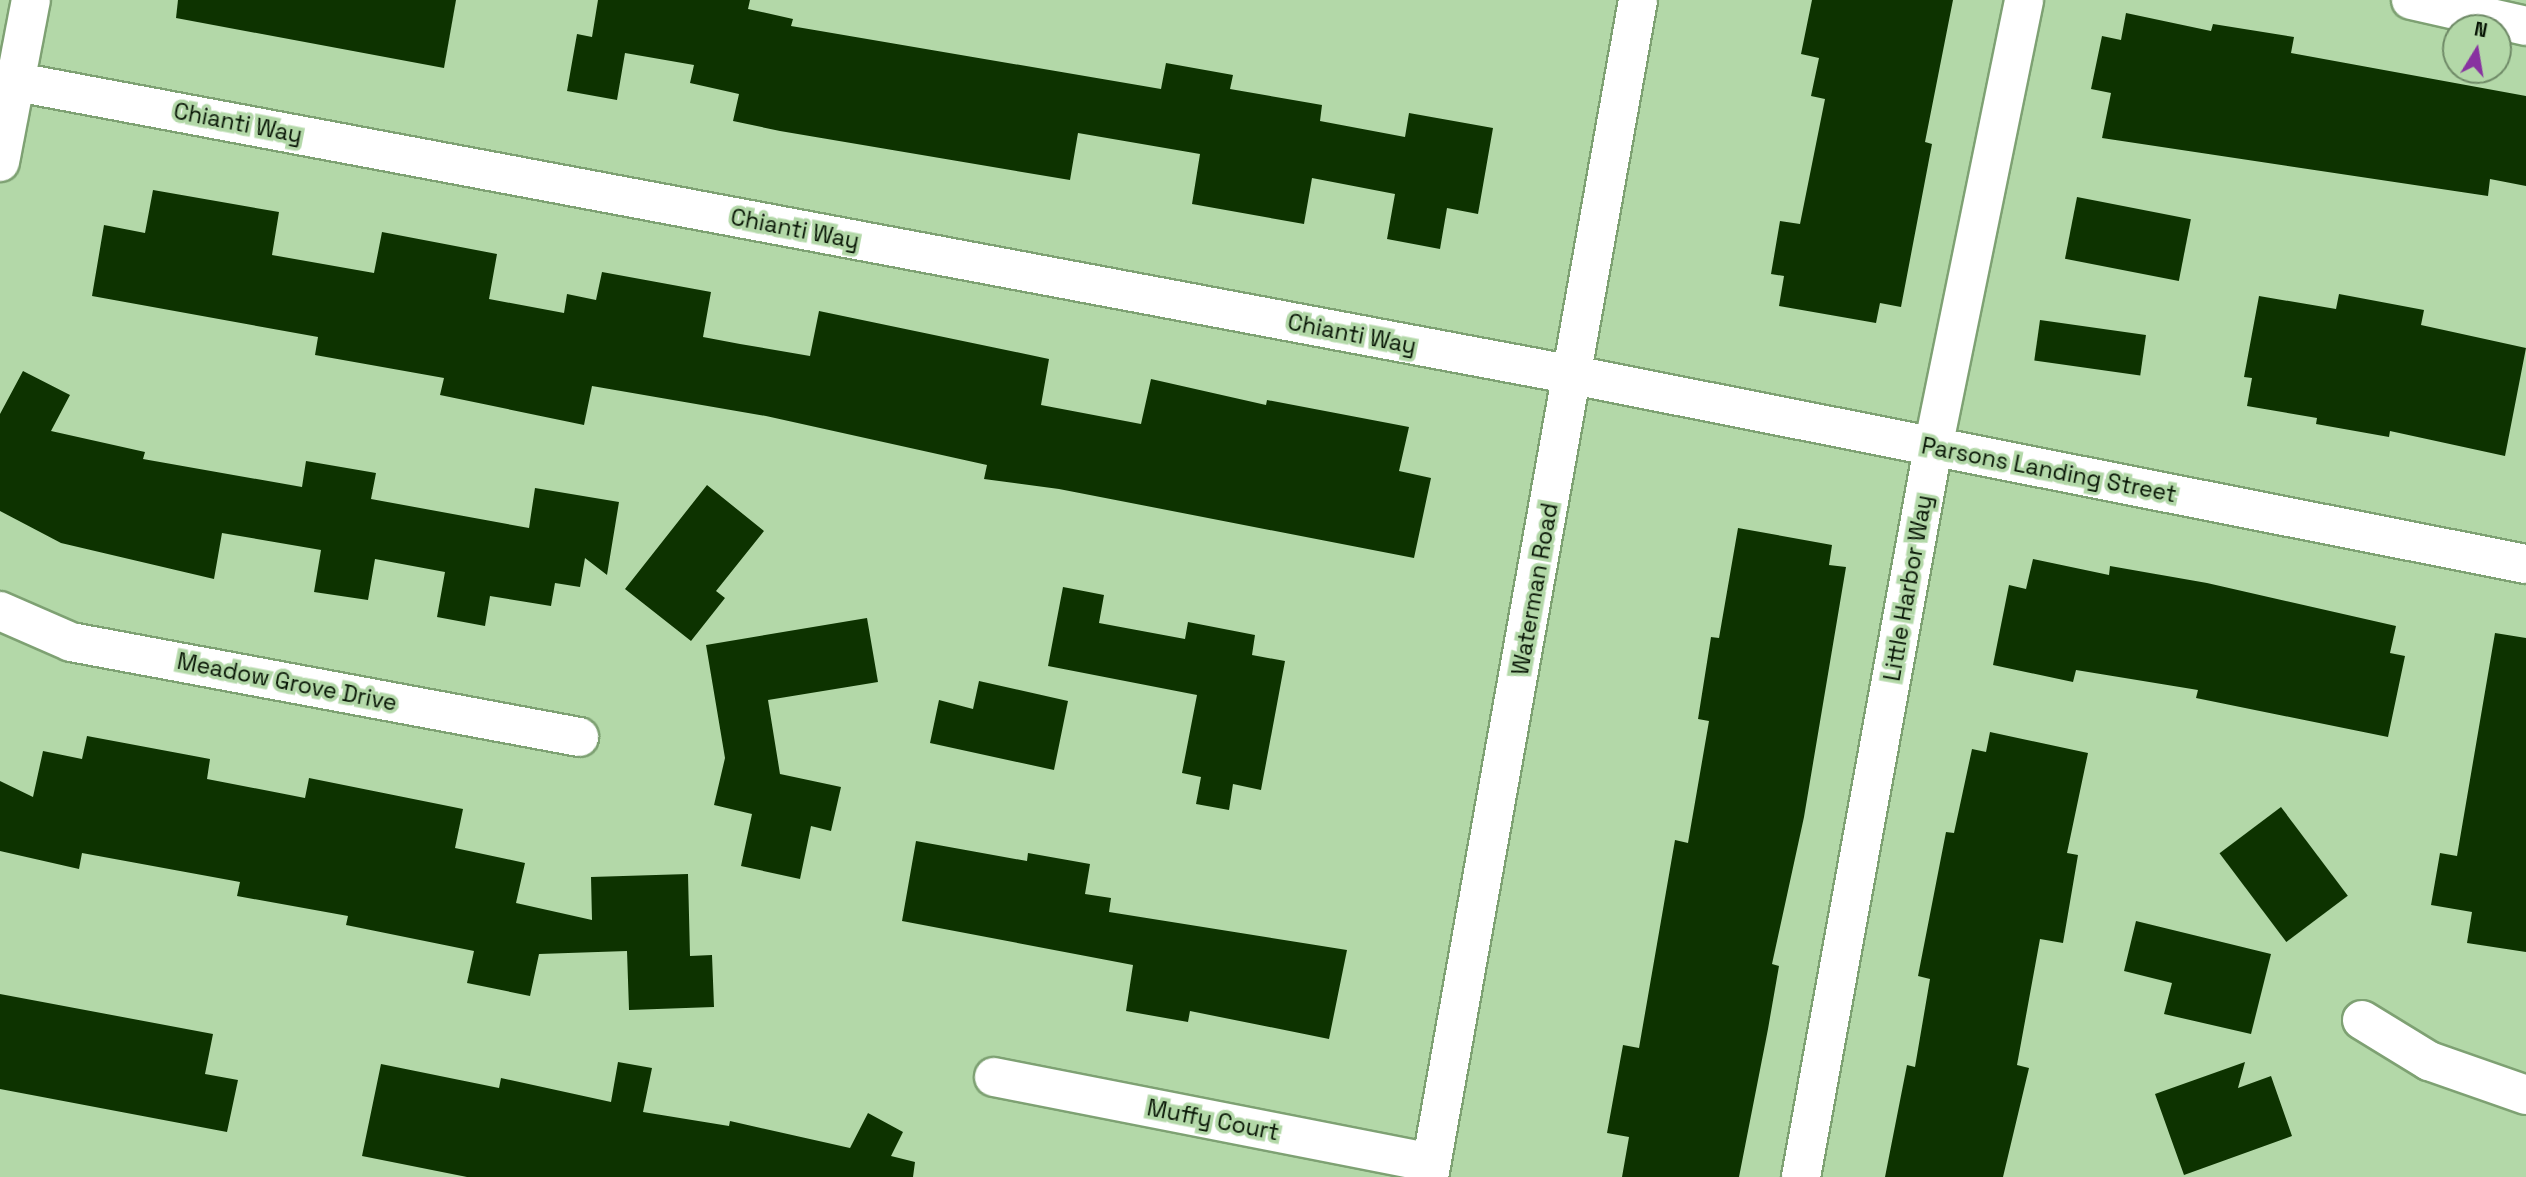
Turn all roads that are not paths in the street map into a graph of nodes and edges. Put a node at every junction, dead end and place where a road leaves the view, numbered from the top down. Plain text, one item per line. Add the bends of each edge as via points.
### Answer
1 (31, 0) edge
2 (1638, 0) edge
3 (2024, 0) edge
4 (2411, 0) edge
5 (2526, 26) edge
6 (16, 82) junction
7 (0, 162) edge
8 (1573, 375) junction
9 (1933, 448) junction
10 (2526, 564) edge
11 (0, 611) edge
12 (579, 737) dead end
13 (2362, 1020) dead end
14 (995, 1077) dead end
15 (2526, 1095) edge
16 (1430, 1170) edge
17 (1801, 1177) edge

1 - 6 street
2 - 8 street, Waterman Road
3 - 9 street, Little Harbor Way
4 - 5 street
6 - 7 street
6 - 8 street, Chianti Way
8 - 9 street, Parsons Landing Street
8 - 16 street, Waterman Road
9 - 10 street, Parsons Landing Street
9 - 17 street, Little Harbor Way
11 - 12 street, Meadow Grove Drive via 71,642
13 - 15 street via 2429,1062
14 - 16 street, Muffy Court

